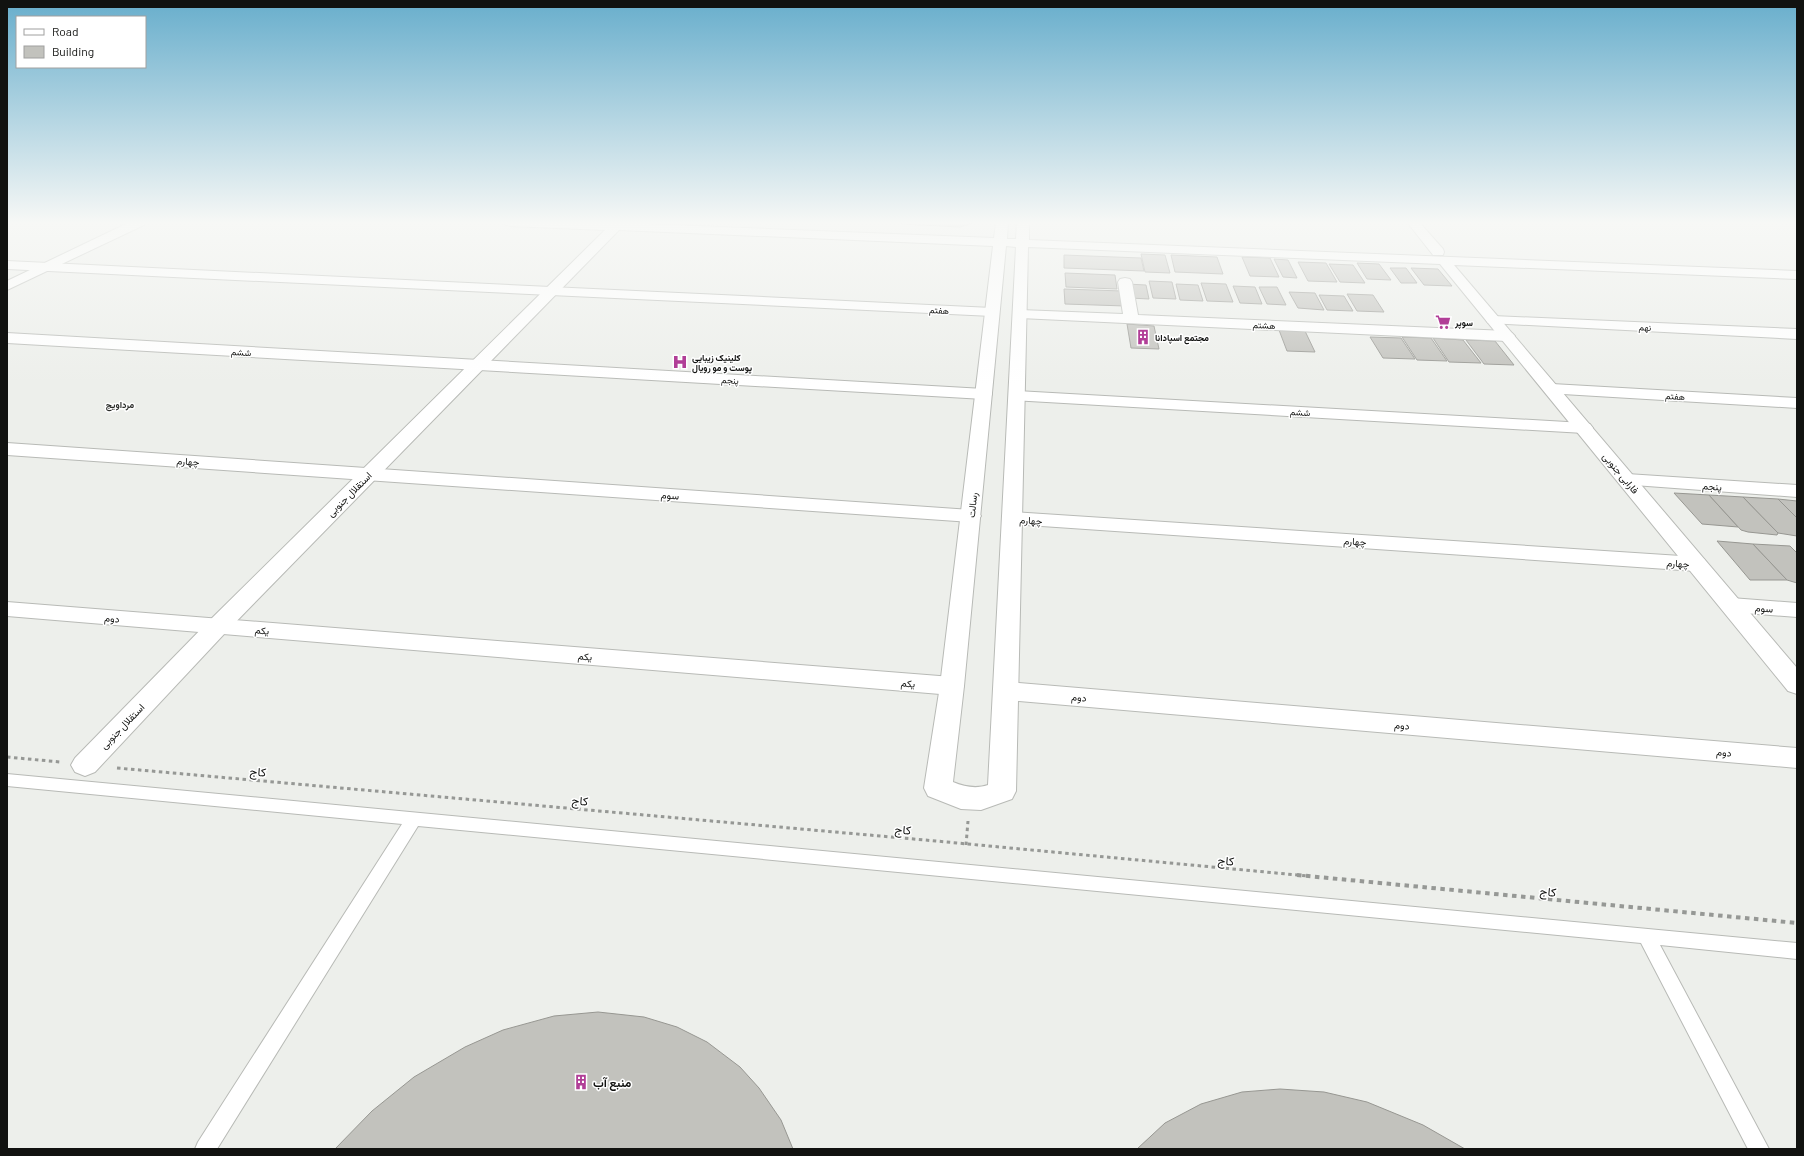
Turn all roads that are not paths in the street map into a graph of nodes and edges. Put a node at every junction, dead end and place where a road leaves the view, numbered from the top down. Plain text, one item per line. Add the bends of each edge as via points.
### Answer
1 (28, 276) edge
2 (235, 276) edge
3 (566, 276) edge
4 (996, 276) edge
5 (1022, 276) edge
6 (1457, 276) edge
7 (1124, 282) dead end
8 (7, 286) edge
9 (551, 291) junction
10 (992, 312) junction
11 (1020, 314) junction
12 (1131, 319) junction
13 (1493, 320) junction
14 (1797, 334) edge
15 (1507, 336) junction
16 (7, 338) edge
17 (476, 365) junction
18 (1552, 389) junction
19 (984, 394) junction
20 (1017, 396) junction
21 (1797, 403) edge
22 (1584, 428) junction
23 (7, 449) edge
24 (370, 474) junction
25 (1627, 480) junction
26 (1797, 491) edge
27 (971, 516) junction
28 (1012, 518) junction
29 (1696, 564) junction
30 (1731, 605) junction
31 (7, 609) edge
32 (1797, 610) edge
33 (218, 626) junction
34 (1797, 685) edge
35 (952, 686) junction
36 (1006, 691) junction
37 (1797, 758) edge
38 (85, 765) road end
39 (7, 780) edge
40 (414, 820) junction
41 (1646, 936) junction
42 (1797, 950) edge
43 (205, 1149) edge
44 (1759, 1149) edge

1 - 8 street
2 - 9 street
3 - 9 street, استقلال جنوبی
4 - 10 street, رسالت
5 - 11 street
6 - 13 street, فارابی جنوبی
7 - 12 street
9 - 10 street, هفتم
9 - 17 street, استقلال جنوبی
10 - 19 street, رسالت
11 - 12 street, هشتم
11 - 20 street
12 - 15 street, هشتم
13 - 14 street, نهم
13 - 15 street, فارابی جنوبی
15 - 18 street, فارابی جنوبی
16 - 17 street, ششم
17 - 19 street, پنجم
17 - 24 street, استقلال جنوبی
18 - 21 street, هفتم
18 - 22 street, فارابی جنوبی
19 - 27 street, رسالت
20 - 22 street, ششم
20 - 28 street
22 - 25 street, فارابی جنوبی
23 - 24 street, چهارم
24 - 27 street, سوم
24 - 33 street, استقلال جنوبی
25 - 26 street, پنجم
25 - 29 street, فارابی جنوبی
27 - 35 street, رسالت
28 - 29 street, چهارم
28 - 36 street
29 - 30 street, فارابی جنوبی
30 - 32 street, سوم
30 - 34 street, فارابی جنوبی
31 - 33 street, دوم
33 - 35 street, یکم
33 - 38 street, استقلال جنوبی
35 - 36 street, رسالت via 938,788 961,798 981,799 1002,791
36 - 37 street, دوم
39 - 40 lane
40 - 41 lane
40 - 43 lane
41 - 42 lane
41 - 44 lane

